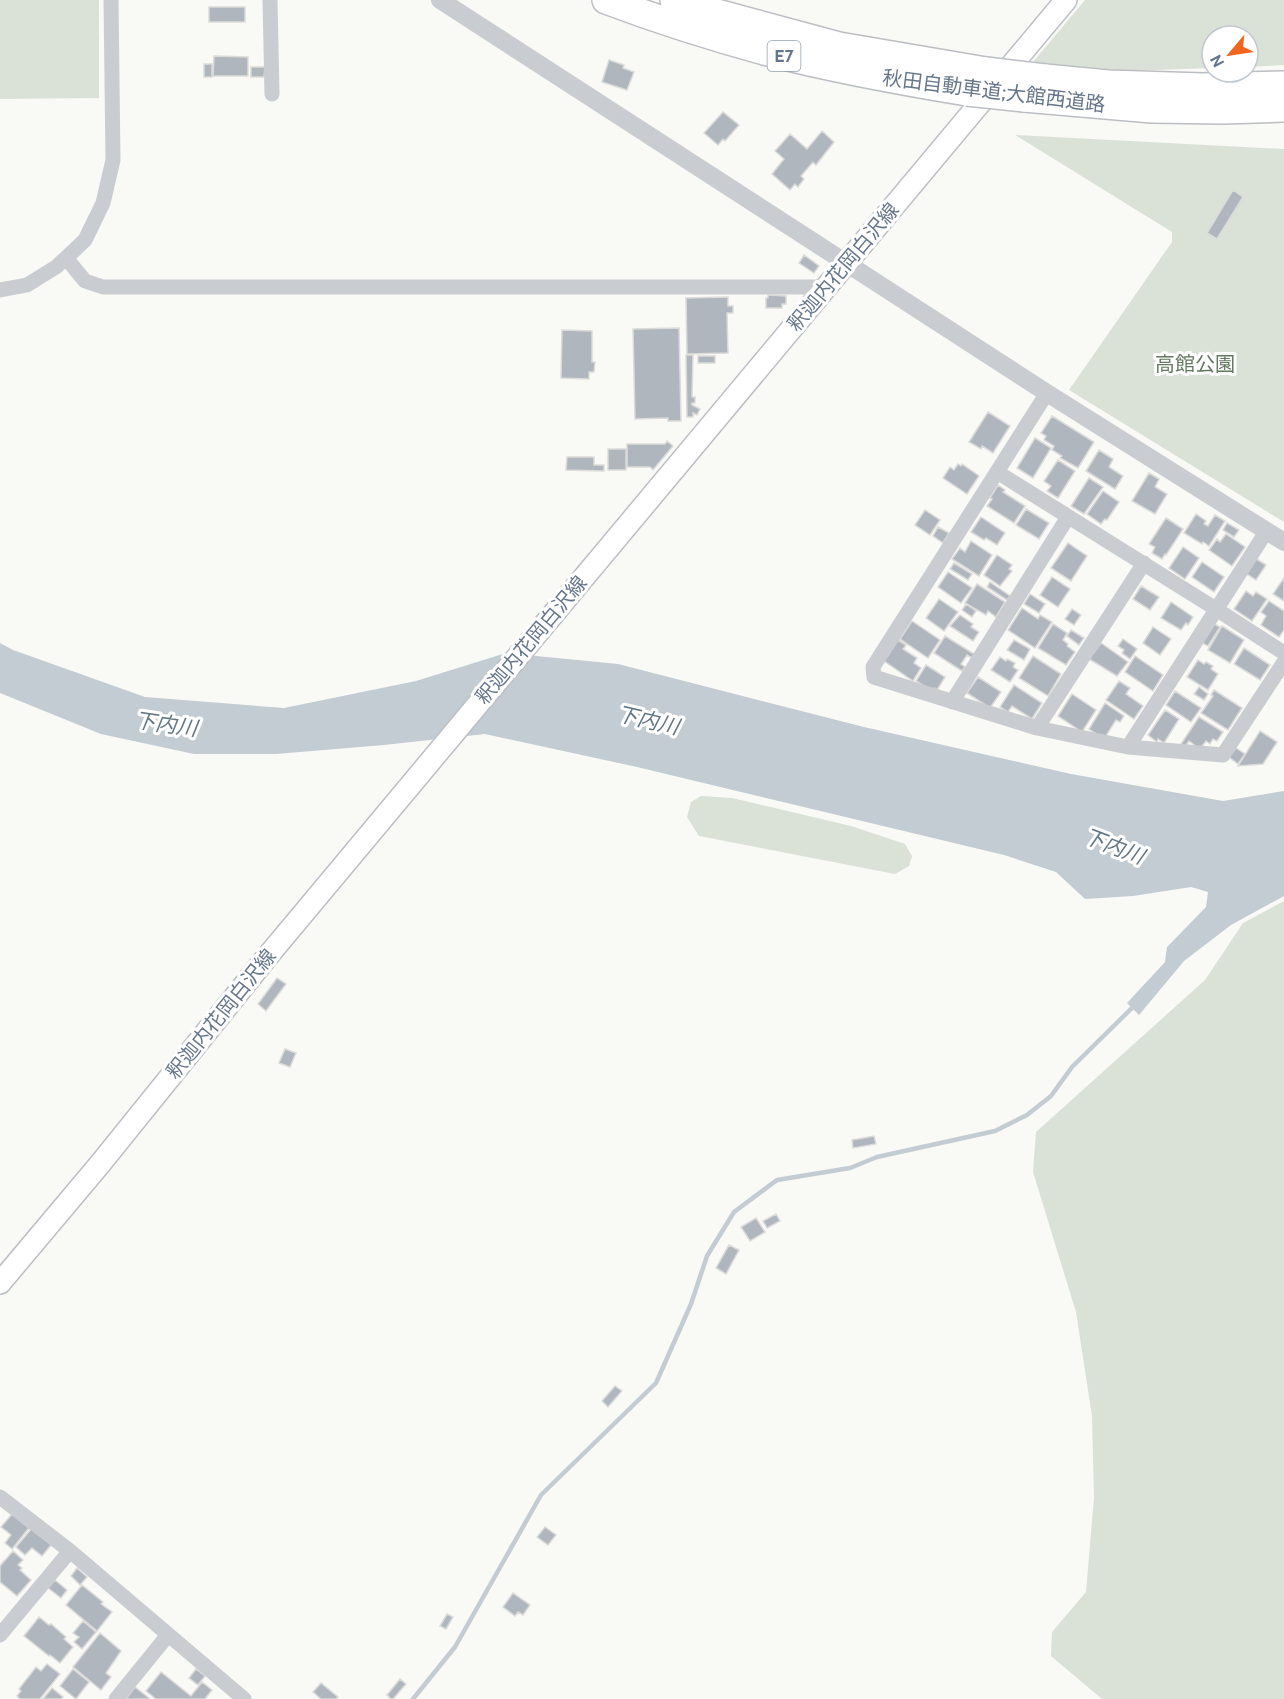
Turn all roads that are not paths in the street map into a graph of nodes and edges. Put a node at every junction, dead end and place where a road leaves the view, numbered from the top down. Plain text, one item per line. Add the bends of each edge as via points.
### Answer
1 (111, 0) edge
2 (270, 0) edge
3 (440, 0) edge
4 (606, 0) edge
5 (674, 0) edge
6 (1066, 0) edge
7 (1284, 86) edge
8 (272, 94) dead end
9 (1284, 108) edge
10 (66, 258) junction
11 (847, 264) junction
12 (826, 288) junction
13 (0, 290) edge
14 (1047, 393) junction
15 (997, 472) junction
16 (1068, 517) junction
17 (1266, 532) junction
18 (1284, 542) edge
19 (1144, 563) junction
20 (1216, 609) junction
21 (1284, 653) edge
22 (1284, 662) edge
23 (952, 702) junction
24 (1037, 728) junction
25 (1128, 747) junction
26 (0, 1283) edge
27 (0, 1497) edge
28 (70, 1551) junction
29 (0, 1635) edge
30 (168, 1635) junction
31 (116, 1699) edge
32 (244, 1699) edge

1 - 10 street via 113,160 103,203 85,240
2 - 8 street
3 - 11 street
4 - 9 highway, 秋田自動車道;大館西道路 / E7, bridge via 768,52 967,92 1152,109
5 - 7 highway, 秋田自動車道;大館西道路 / E7, bridge via 839,46 986,71 1108,84
6 - 11 main road, 釈迦内花岡白沢線
10 - 12 street via 86,281 103,287
10 - 13 street via 27,285
11 - 12 main road, 釈迦内花岡白沢線
11 - 14 street
12 - 26 main road, 釈迦内花岡白沢線
14 - 15 street
14 - 17 street
15 - 16 street
15 - 23 street via 873,667 874,677
16 - 19 street
16 - 23 street
17 - 18 street
17 - 20 street
19 - 20 street
19 - 24 street
20 - 21 street
20 - 25 street
22 - 25 street via 1223,755
23 - 24 street
24 - 25 street
27 - 28 street
28 - 29 street
28 - 30 street
30 - 31 street
30 - 32 street

